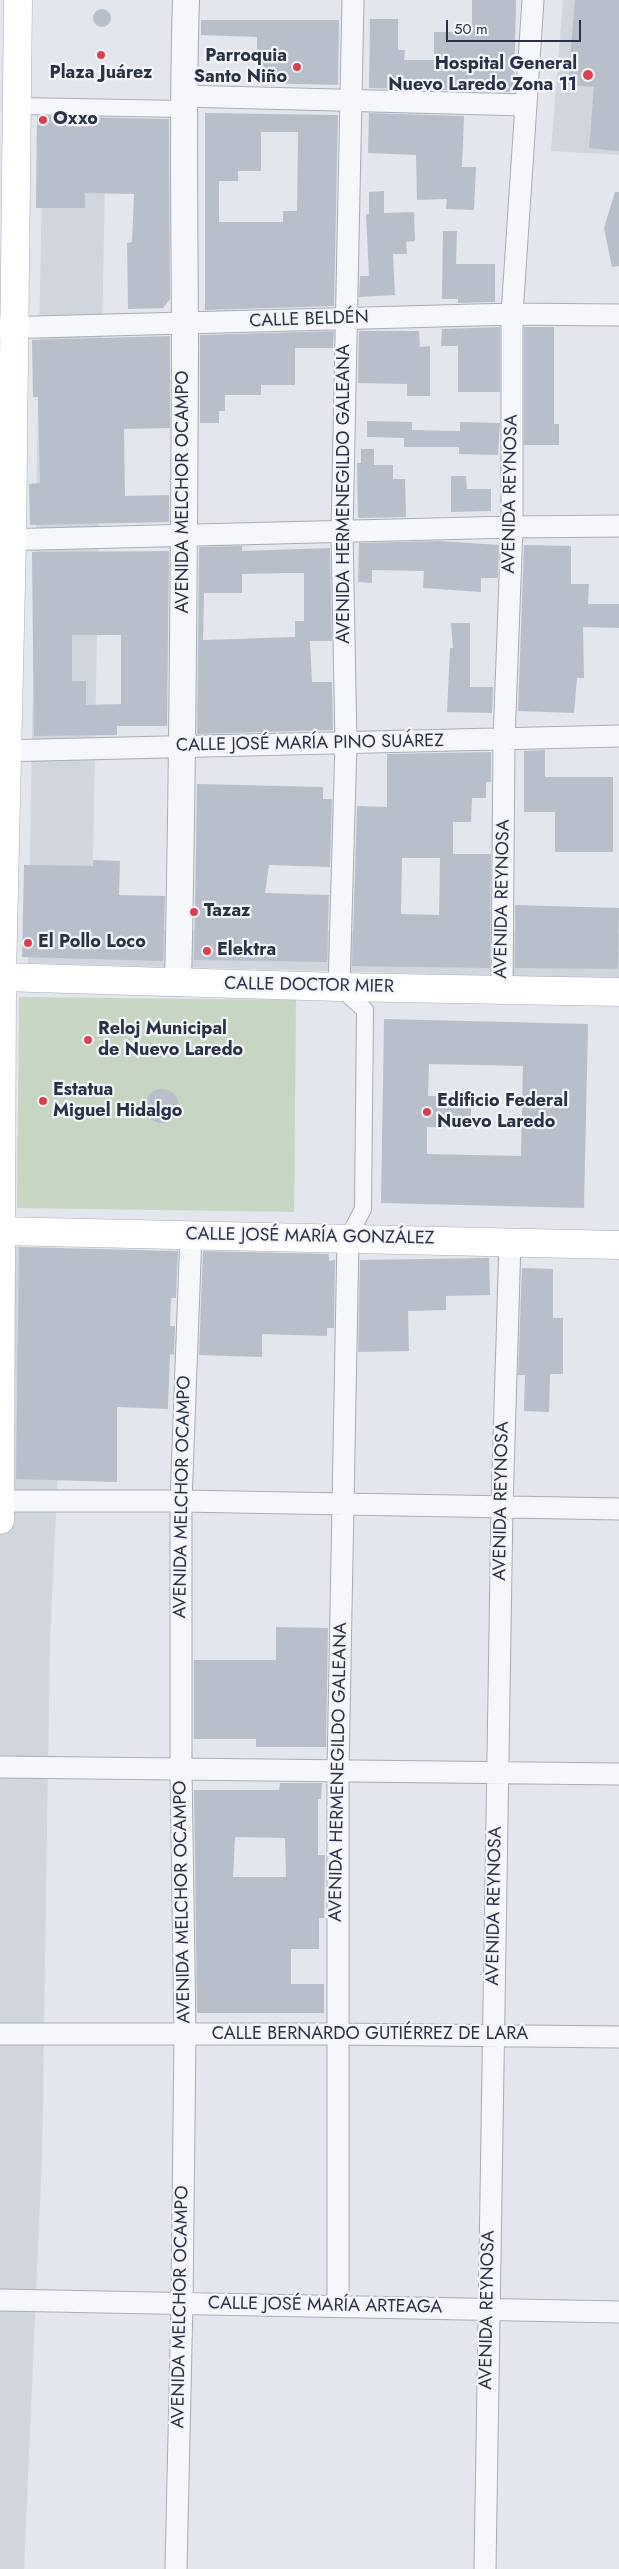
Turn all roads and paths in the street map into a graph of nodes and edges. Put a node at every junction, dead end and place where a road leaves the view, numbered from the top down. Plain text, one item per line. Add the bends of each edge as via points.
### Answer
1 (18, 0) edge
2 (186, 0) edge
3 (353, 0) edge
4 (533, 0) edge
5 (351, 101) junction
6 (183, 102) junction
7 (526, 105) junction
8 (8, 106) edge
9 (512, 314) junction
10 (619, 315) edge
11 (346, 319) junction
12 (185, 323) junction
13 (7, 328) edge
14 (619, 526) edge
15 (512, 527) junction
16 (342, 532) junction
17 (184, 534) junction
18 (6, 540) edge
19 (619, 736) edge
20 (504, 739) junction
21 (346, 743) junction
22 (183, 747) junction
23 (3, 751) edge
24 (1, 977) edge
25 (178, 984) junction
26 (339, 987) junction
27 (502, 989) junction
28 (619, 992) edge
29 (1, 1231) edge
30 (191, 1234) junction
31 (348, 1238) junction
32 (510, 1242) junction
33 (619, 1244) edge
34 (0, 1501) edge
35 (181, 1501) junction
36 (342, 1505) junction
37 (502, 1506) junction
38 (619, 1509) edge
39 (0, 1520) edge
40 (0, 1767) edge
41 (181, 1768) junction
42 (338, 1770) junction
43 (498, 1771) junction
44 (619, 1774) edge
45 (0, 2034) edge
46 (185, 2034) junction
47 (337, 2034) junction
48 (492, 2035) junction
49 (619, 2037) edge
50 (0, 2300) edge
51 (182, 2302) junction
52 (338, 2306) junction
53 (488, 2310) junction
54 (619, 2312) edge
55 (176, 2569) edge
56 (485, 2569) edge

1 - 8 main road
2 - 6 street, AVENIDA MELCHOR OCAMPO
3 - 5 street, AVENIDA HERMENEGILDO GALEANA
4 - 7 street, AVENIDA REYNOSA
5 - 6 street
5 - 7 street
5 - 11 street, AVENIDA HERMENEGILDO GALEANA
6 - 8 street
6 - 12 street, AVENIDA MELCHOR OCAMPO
7 - 9 street, AVENIDA REYNOSA
8 - 13 main road
9 - 10 street, CALLE BELDÉN
9 - 11 street, CALLE BELDÉN
9 - 15 street, AVENIDA REYNOSA
11 - 12 street, CALLE BELDÉN
11 - 16 street, AVENIDA HERMENEGILDO GALEANA
12 - 13 street, CALLE BELDÉN
12 - 17 street, AVENIDA MELCHOR OCAMPO
13 - 18 main road
14 - 15 street
15 - 16 street
15 - 20 street, AVENIDA REYNOSA
16 - 17 street
16 - 21 street, AVENIDA HERMENEGILDO GALEANA
17 - 18 street
17 - 22 street, AVENIDA MELCHOR OCAMPO
18 - 23 main road
19 - 20 street, CALLE JOSÉ MARÍA PINO SUÁREZ
20 - 21 street, CALLE JOSÉ MARÍA PINO SUÁREZ
20 - 27 street, AVENIDA REYNOSA
21 - 22 street, CALLE JOSÉ MARÍA PINO SUÁREZ
21 - 26 street, AVENIDA HERMENEGILDO GALEANA
22 - 23 street, CALLE JOSÉ MARÍA PINO SUÁREZ
22 - 25 street, AVENIDA MELCHOR OCAMPO
23 - 24 main road
24 - 25 main road, CALLE DOCTOR MIER
24 - 29 main road
25 - 26 main road, CALLE DOCTOR MIER
26 - 27 main road, CALLE DOCTOR MIER
26 - 31 street via 365,1010 363,1209
27 - 28 main road, CALLE DOCTOR MIER
29 - 30 main road, CALLE JOSÉ MARÍA GONZÁLEZ
29 - 34 main road
30 - 31 main road, CALLE JOSÉ MARÍA GONZÁLEZ
30 - 35 street, AVENIDA MELCHOR OCAMPO
31 - 32 main road, CALLE JOSÉ MARÍA GONZÁLEZ
31 - 36 street, AVENIDA HERMENEGILDO GALEANA
32 - 33 main road, CALLE JOSÉ MARÍA GONZÁLEZ
32 - 37 street, AVENIDA REYNOSA
34 - 35 street
34 - 39 main road
35 - 36 street
35 - 41 street, AVENIDA MELCHOR OCAMPO
36 - 37 street
36 - 42 street, AVENIDA HERMENEGILDO GALEANA
37 - 38 street
37 - 43 street, AVENIDA REYNOSA
40 - 41 street
41 - 42 street
41 - 46 street, AVENIDA MELCHOR OCAMPO
42 - 43 street
42 - 47 street, AVENIDA HERMENEGILDO GALEANA
43 - 44 street
43 - 48 street, AVENIDA REYNOSA
45 - 46 street, CALLE BERNARDO GUTIÉRREZ DE LARA
46 - 47 street, CALLE BERNARDO GUTIÉRREZ DE LARA
46 - 51 street, AVENIDA MELCHOR OCAMPO
47 - 48 street, CALLE BERNARDO GUTIÉRREZ DE LARA
47 - 52 street, AVENIDA HERMENEGILDO GALEANA
48 - 49 street, CALLE BERNARDO GUTIÉRREZ DE LARA
48 - 53 street, AVENIDA REYNOSA
50 - 51 street, CALLE JOSÉ MARÍA ARTEAGA
51 - 52 street, CALLE JOSÉ MARÍA ARTEAGA
51 - 55 street, AVENIDA MELCHOR OCAMPO
52 - 53 street, CALLE JOSÉ MARÍA ARTEAGA
53 - 54 street, CALLE JOSÉ MARÍA ARTEAGA
53 - 56 street, AVENIDA REYNOSA

